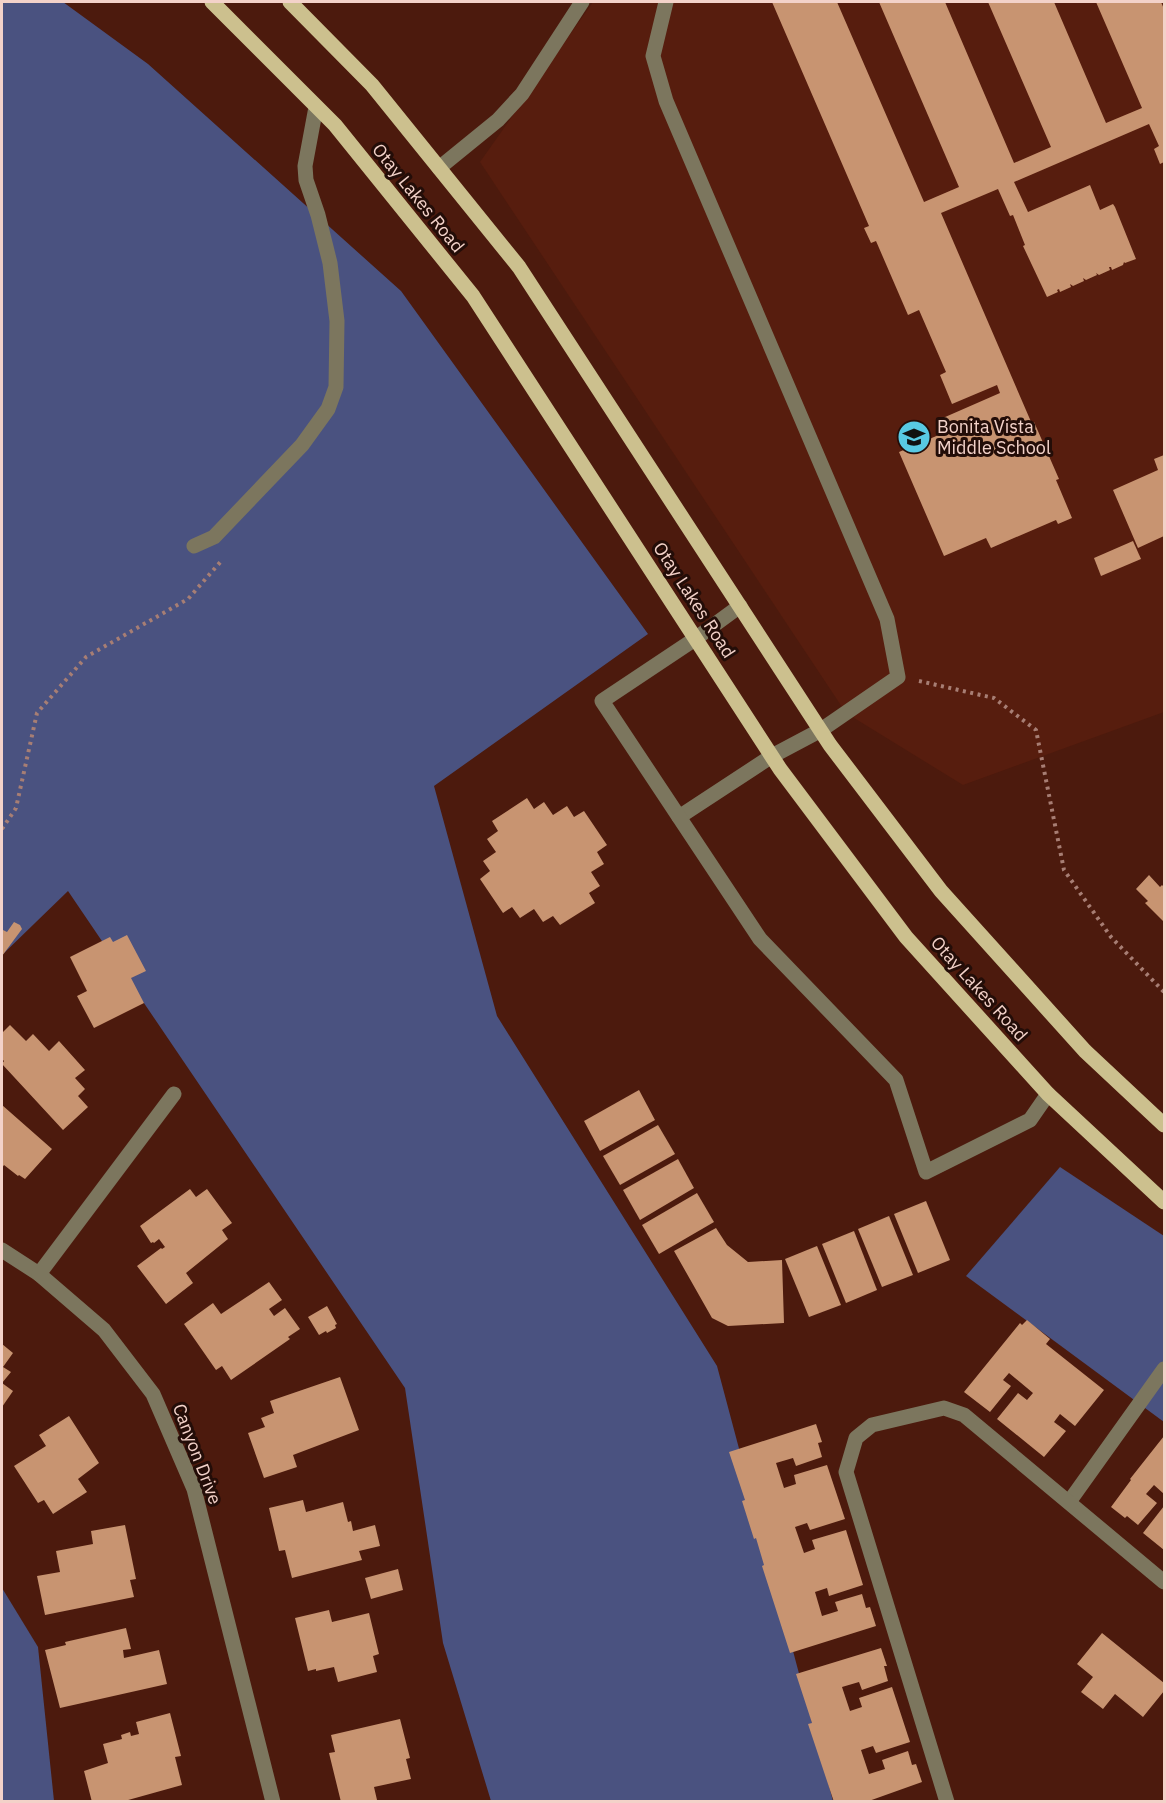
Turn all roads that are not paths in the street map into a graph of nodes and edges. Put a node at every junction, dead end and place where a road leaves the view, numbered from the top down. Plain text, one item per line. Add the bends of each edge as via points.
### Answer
1 (212, 2) edge
2 (290, 2) edge
3 (582, 2) edge
4 (666, 2) edge
5 (316, 107) junction
6 (439, 168) junction
7 (194, 546) dead end
8 (740, 606) junction
9 (695, 639) junction
10 (820, 730) junction
11 (772, 756) junction
12 (679, 817) junction
13 (174, 1094) dead end
14 (1048, 1094) junction
15 (1164, 1125) edge
16 (1164, 1202) edge
17 (2, 1250) edge
18 (39, 1274) junction
19 (1164, 1369) edge
20 (1069, 1502) junction
21 (1164, 1582) edge
22 (273, 1802) edge
23 (947, 1802) edge

1 - 5 main road, Otay Lakes Road
2 - 6 main road, Otay Lakes Road via 372,86
3 - 6 street via 522,94 498,120
4 - 10 street via 653,56 666,100 887,619 898,677
5 - 7 street via 305,166 330,263 337,321 336,387 328,409 302,444 214,537
5 - 9 main road, Otay Lakes Road via 335,125 473,296
6 - 8 main road, Otay Lakes Road via 519,267
8 - 9 street
8 - 10 main road, Otay Lakes Road
9 - 11 main road, Otay Lakes Road
9 - 12 street via 602,701
10 - 11 street
10 - 15 main road, Otay Lakes Road via 941,891 1085,1052
11 - 12 street
11 - 14 main road, Otay Lakes Road via 906,937
12 - 14 street via 760,939 896,1080 926,1172 1030,1120
13 - 18 street
14 - 16 main road, Otay Lakes Road
17 - 18 street, Canyon Drive
18 - 22 street, Canyon Drive via 104,1330 153,1394 194,1489
19 - 20 street
20 - 21 street
20 - 23 street via 964,1415 944,1408 872,1425 856,1438 846,1472

